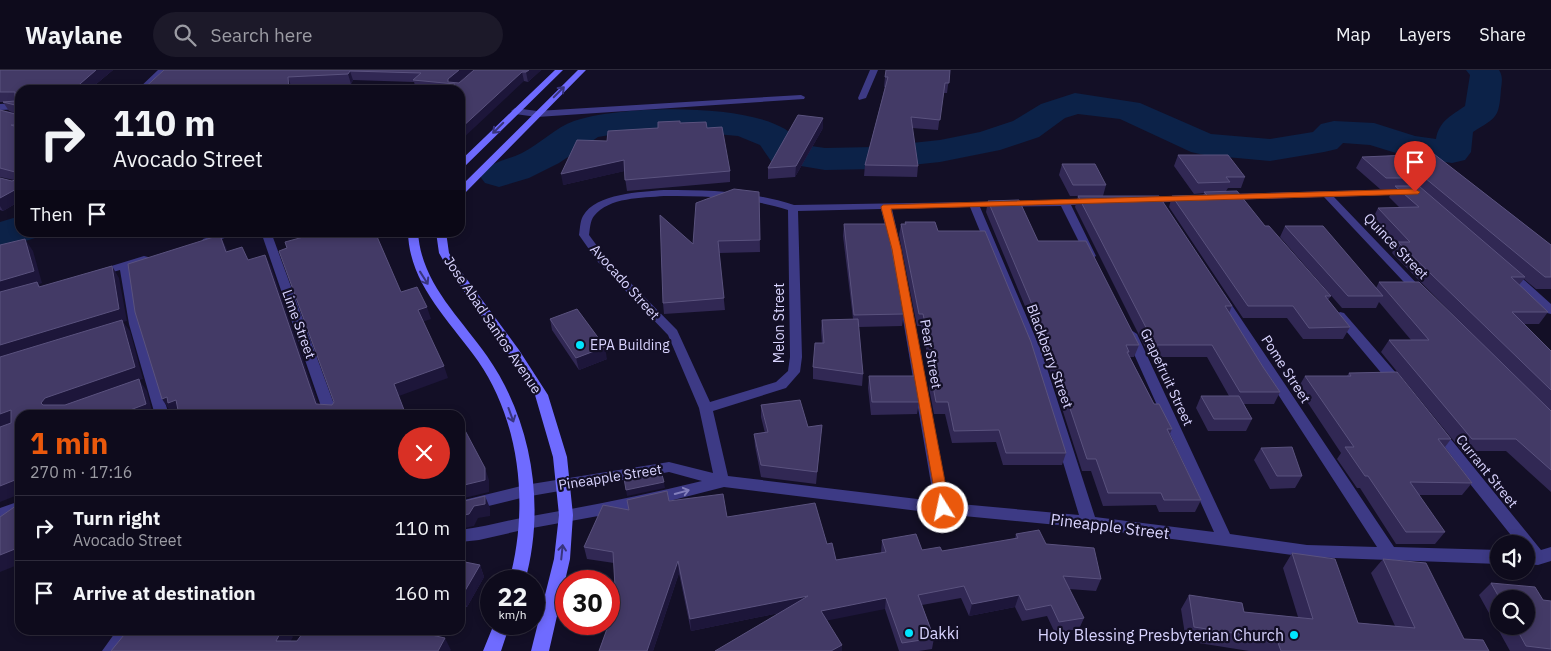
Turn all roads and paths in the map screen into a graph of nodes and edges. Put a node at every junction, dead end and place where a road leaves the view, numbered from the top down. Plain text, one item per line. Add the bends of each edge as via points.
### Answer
1 (163, 70) edge
2 (559, 70) edge
3 (582, 70) edge
4 (874, 70) edge
5 (146, 85) edge
6 (801, 97) dead end
7 (862, 98) dead end
8 (15, 106) edge
9 (0, 107) edge
10 (515, 111) junction
11 (537, 114) junction
12 (465, 161) edge
13 (465, 188) edge
14 (1326, 194) junction
15 (1419, 195) edge
16 (1237, 197) junction
17 (1202, 198) edge
18 (1219, 198) edge
19 (1138, 200) edge
20 (1157, 200) junction
21 (1101, 201) edge
22 (1064, 202) junction
23 (974, 204) junction
24 (886, 207) junction
25 (793, 208) junction
26 (1250, 212) edge
27 (1168, 216) edge
28 (220, 237) edge
29 (268, 237) edge
30 (412, 237) edge
31 (442, 237) edge
32 (200, 243) edge
33 (153, 257) edge
34 (1095, 263) edge
35 (125, 265) junction
36 (1501, 265) edge
37 (86, 276) edge
38 (1216, 289) edge
39 (1430, 303) edge
40 (1334, 309) edge
41 (1551, 310) edge
42 (1126, 324) edge
43 (1404, 391) edge
44 (706, 408) junction
45 (160, 410) edge
46 (329, 410) edge
47 (1428, 422) edge
48 (722, 481) junction
49 (563, 484) junction
50 (525, 491) junction
51 (465, 506) edge
52 (943, 508) junction
53 (15, 509) edge
54 (0, 514) edge
55 (566, 516) junction
56 (1089, 522) junction
57 (526, 523) junction
58 (465, 535) edge
59 (1225, 540) junction
60 (1390, 554) junction
61 (1538, 556) edge
62 (1490, 557) edge
63 (521, 570) edge
64 (123, 635) edge
65 (498, 635) edge
66 (111, 651) edge
67 (492, 651) edge
68 (540, 651) edge

1 - 5 street
2 - 10 main road
11 -> 3 main road
4 - 7 street
6 - 11 street
8 - 9 street
10 - 11 street
10 -> 12 main road
11 - 13 main road
14 - 15 street
14 - 16 street
14 - 39 street, Quince Street
16 - 18 street
16 - 26 street
17 - 20 street
19 - 20 street
20 - 27 street
21 - 22 street, Avocado Street
22 - 23 street, Avocado Street
22 - 34 street
23 - 24 street, Avocado Street
23 - 56 street, Blackberry Street via 1036,353
24 - 25 street, Avocado Street
24 - 52 street, Pear Street
25 - 44 street, Melon Street via 794,372 781,385
25 - 44 street, Avocado Street via 754,197 690,192 630,195 607,201 589,216 584,235 602,260 673,333
28 - 32 street
29 - 46 street, Lime Street
30 -> 50 main road, Jose Abad Santos Avenue via 414,257 422,276 483,360 507,402 517,431
31 - 49 main road, Jose Abad Santos Avenue via 444,253 452,267 515,353 541,395 560,457
33 - 35 street
35 - 37 street
35 - 45 street via 131,326
36 - 41 street
38 - 60 street, Pome Street
40 - 43 street
42 - 59 street, Grapefruit Street
44 - 48 street, Avocado Street
47 - 61 street, Currant Street
48 - 49 street, Pineapple Street via 669,468
48 - 52 street, Pineapple Street
55 -> 48 street, Pineapple Street via 642,502
49 - 50 street, Pineapple Street
49 - 55 main road, Jose Abad Santos Avenue
50 - 51 street, Pineapple Street
50 - 57 main road, Jose Abad Santos Avenue
52 - 56 street, Pineapple Street
53 - 54 street
55 - 57 street, Pineapple Street
68 -> 55 main road, Jose Abad Santos Avenue via 562,559
56 - 59 street, Pineapple Street
57 - 58 street, Pineapple Street
57 - 63 main road, Jose Abad Santos Avenue
59 - 60 street, Pineapple Street via 1307,551
60 - 62 street, Pineapple Street
64 - 66 street
65 - 67 main road

